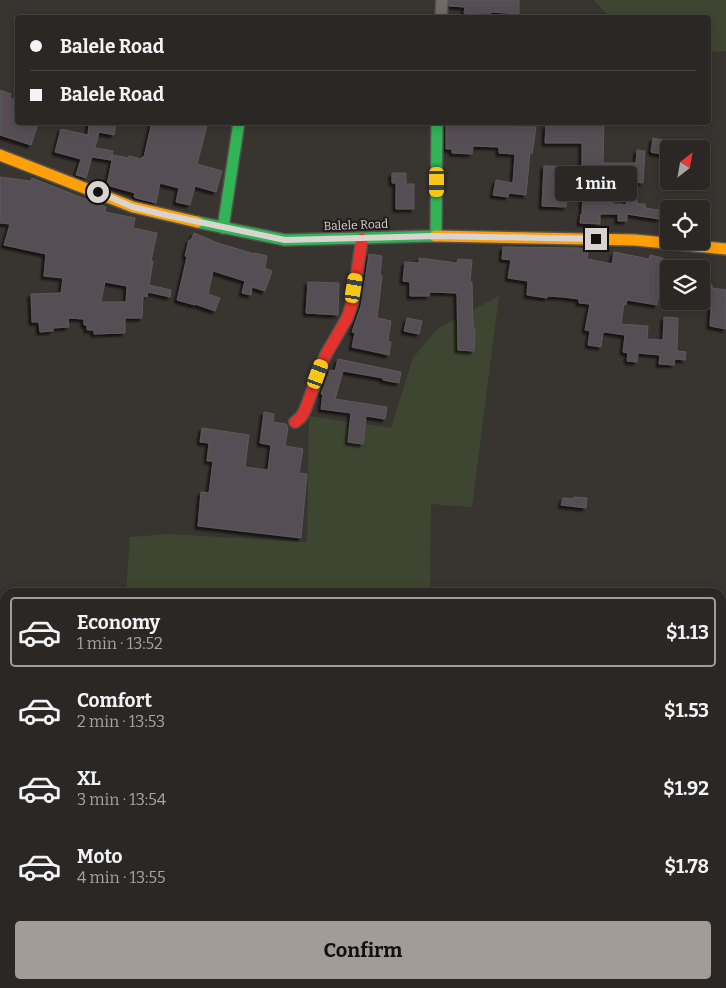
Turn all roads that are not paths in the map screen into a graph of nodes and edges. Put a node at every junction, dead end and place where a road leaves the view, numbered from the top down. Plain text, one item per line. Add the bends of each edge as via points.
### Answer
1 (442, 0) edge
2 (441, 15) edge
3 (239, 125) edge
4 (437, 125) edge
5 (0, 155) edge
6 (223, 228) junction
7 (436, 236) junction
8 (362, 239) junction
9 (726, 249) edge
10 (295, 422) dead end

1 - 2 street
3 - 6 street
4 - 7 street
5 - 6 street, Balele Road via 133,207
6 - 8 street, Balele Road via 285,240
7 - 8 street, Balele Road
7 - 9 street, Balele Road via 635,240
8 - 10 street via 352,304 325,356 305,410

